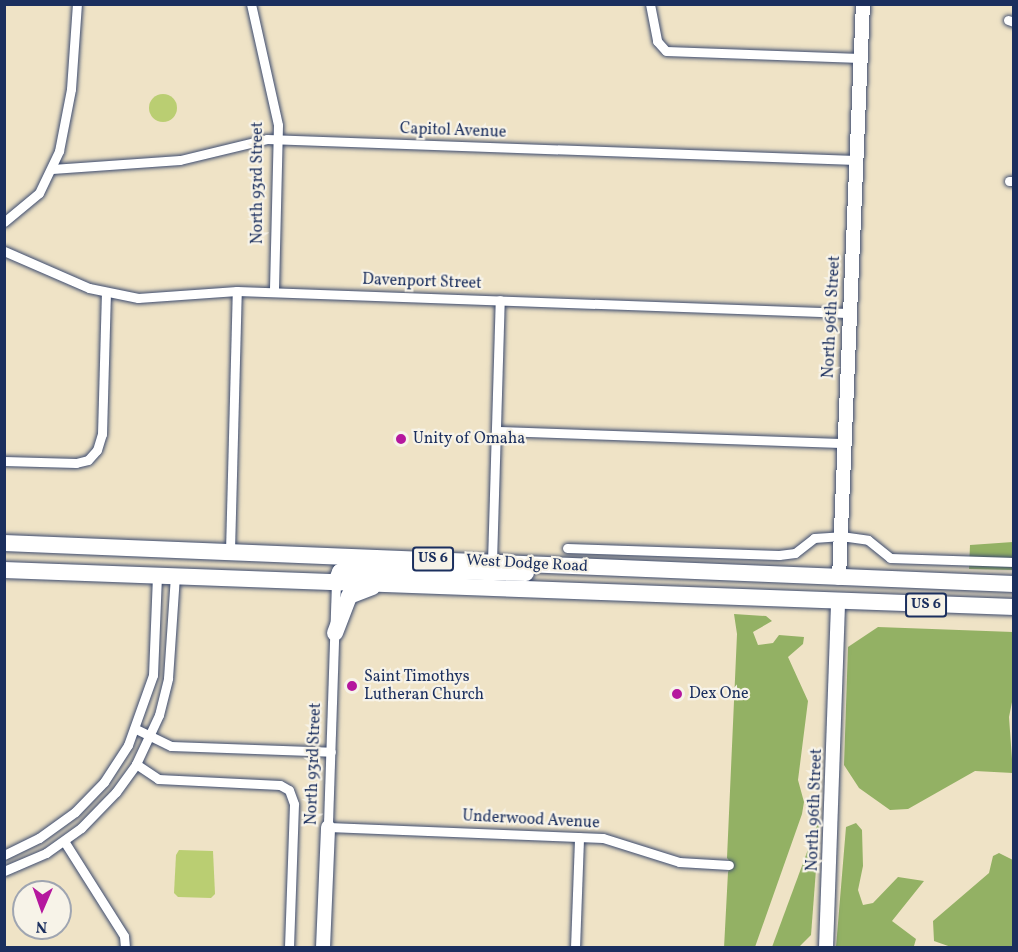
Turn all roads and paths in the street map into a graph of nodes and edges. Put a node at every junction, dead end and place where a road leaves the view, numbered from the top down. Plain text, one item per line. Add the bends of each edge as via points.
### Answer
1 (77, 4) edge
2 (251, 4) edge
3 (650, 4) edge
4 (862, 4) edge
5 (861, 58) junction
6 (278, 139) junction
7 (856, 160) junction
8 (52, 169) junction
9 (4, 222) edge
10 (4, 251) edge
11 (237, 291) junction
12 (274, 292) junction
13 (106, 293) junction
14 (500, 300) junction
15 (848, 313) junction
16 (497, 431) junction
17 (843, 443) junction
18 (4, 461) edge
19 (841, 536) junction
20 (4, 543) edge
21 (567, 548) dead end
22 (230, 551) junction
23 (492, 562) junction
24 (1014, 562) edge
25 (574, 566) junction
26 (4, 570) edge
27 (157, 575) junction
28 (175, 576) junction
29 (839, 578) junction
30 (336, 582) junction
31 (1014, 584) edge
32 (394, 585) junction
33 (838, 602) junction
34 (1014, 607) edge
35 (335, 633) junction
36 (153, 675) junction
37 (168, 678) junction
38 (136, 729) junction
39 (150, 738) junction
40 (331, 752) junction
41 (136, 764) junction
42 (328, 827) junction
43 (579, 837) junction
44 (64, 841) junction
45 (4, 855) edge
46 (729, 865) dead end
47 (4, 871) edge
48 (125, 948) edge
49 (289, 948) edge
50 (323, 948) edge
51 (575, 948) edge
52 (826, 948) edge

1 - 8 street via 71,89
2 - 6 street, North 93rd Street
3 - 5 street via 657,41 666,51
4 - 5 street, North 96th Street
5 - 7 street, North 96th Street
6 - 7 street, Capitol Avenue
6 - 8 street, Capitol Avenue via 180,160
6 - 12 street, North 93rd Street
7 - 15 street, North 96th Street
8 - 9 street via 30,203
10 - 13 street, Davenport Street
11 - 12 street, Davenport Street
11 - 13 street, Davenport Street via 150,299
11 - 22 street
12 - 14 street, Davenport Street
13 - 18 street via 102,435 97,450 88,460 73,463
14 - 15 street, Davenport Street
14 - 16 street
15 - 17 street, North 96th Street
16 - 17 street
16 - 23 street
17 - 19 street, North 96th Street
19 - 21 street via 814,538 795,553 779,555
19 - 24 street via 868,540 890,558
19 - 29 street, North 96th Street
20 - 22 highway, West Dodge Road / US 6
22 - 23 highway, West Dodge Road / US 6
23 - 25 highway, West Dodge Road / US 6
25 - 29 highway, West Dodge Road / US 6
25 - 30 highway via 496,575 346,569
26 - 27 highway, West Dodge Road / US 6
27 - 28 highway, West Dodge Road / US 6
27 - 36 street
28 - 30 highway, West Dodge Road / US 6
28 - 37 street
29 - 31 highway, West Dodge Road / US 6
30 - 32 highway, West Dodge Road / US 6
30 - 35 street, North 93rd Street
32 - 33 highway, West Dodge Road / US 6
32 - 35 highway via 364,588 349,596
33 - 34 highway, West Dodge Road / US 6
33 - 52 street, North 96th Street
35 - 40 street, North 93rd Street
36 - 37 street
36 - 38 street
37 - 39 street
38 - 39 street
38 - 45 street via 112,772 82,806 53,830
39 - 40 street via 177,746
39 - 41 street
40 - 42 street, North 93rd Street
41 - 44 street via 104,807
41 - 49 street via 159,779 280,785 291,792 294,804
42 - 43 street, Underwood Avenue
42 - 50 street, North 93rd Street
43 - 46 street, Underwood Avenue via 617,840 679,862
43 - 51 street
44 - 47 street
44 - 48 street via 124,936

